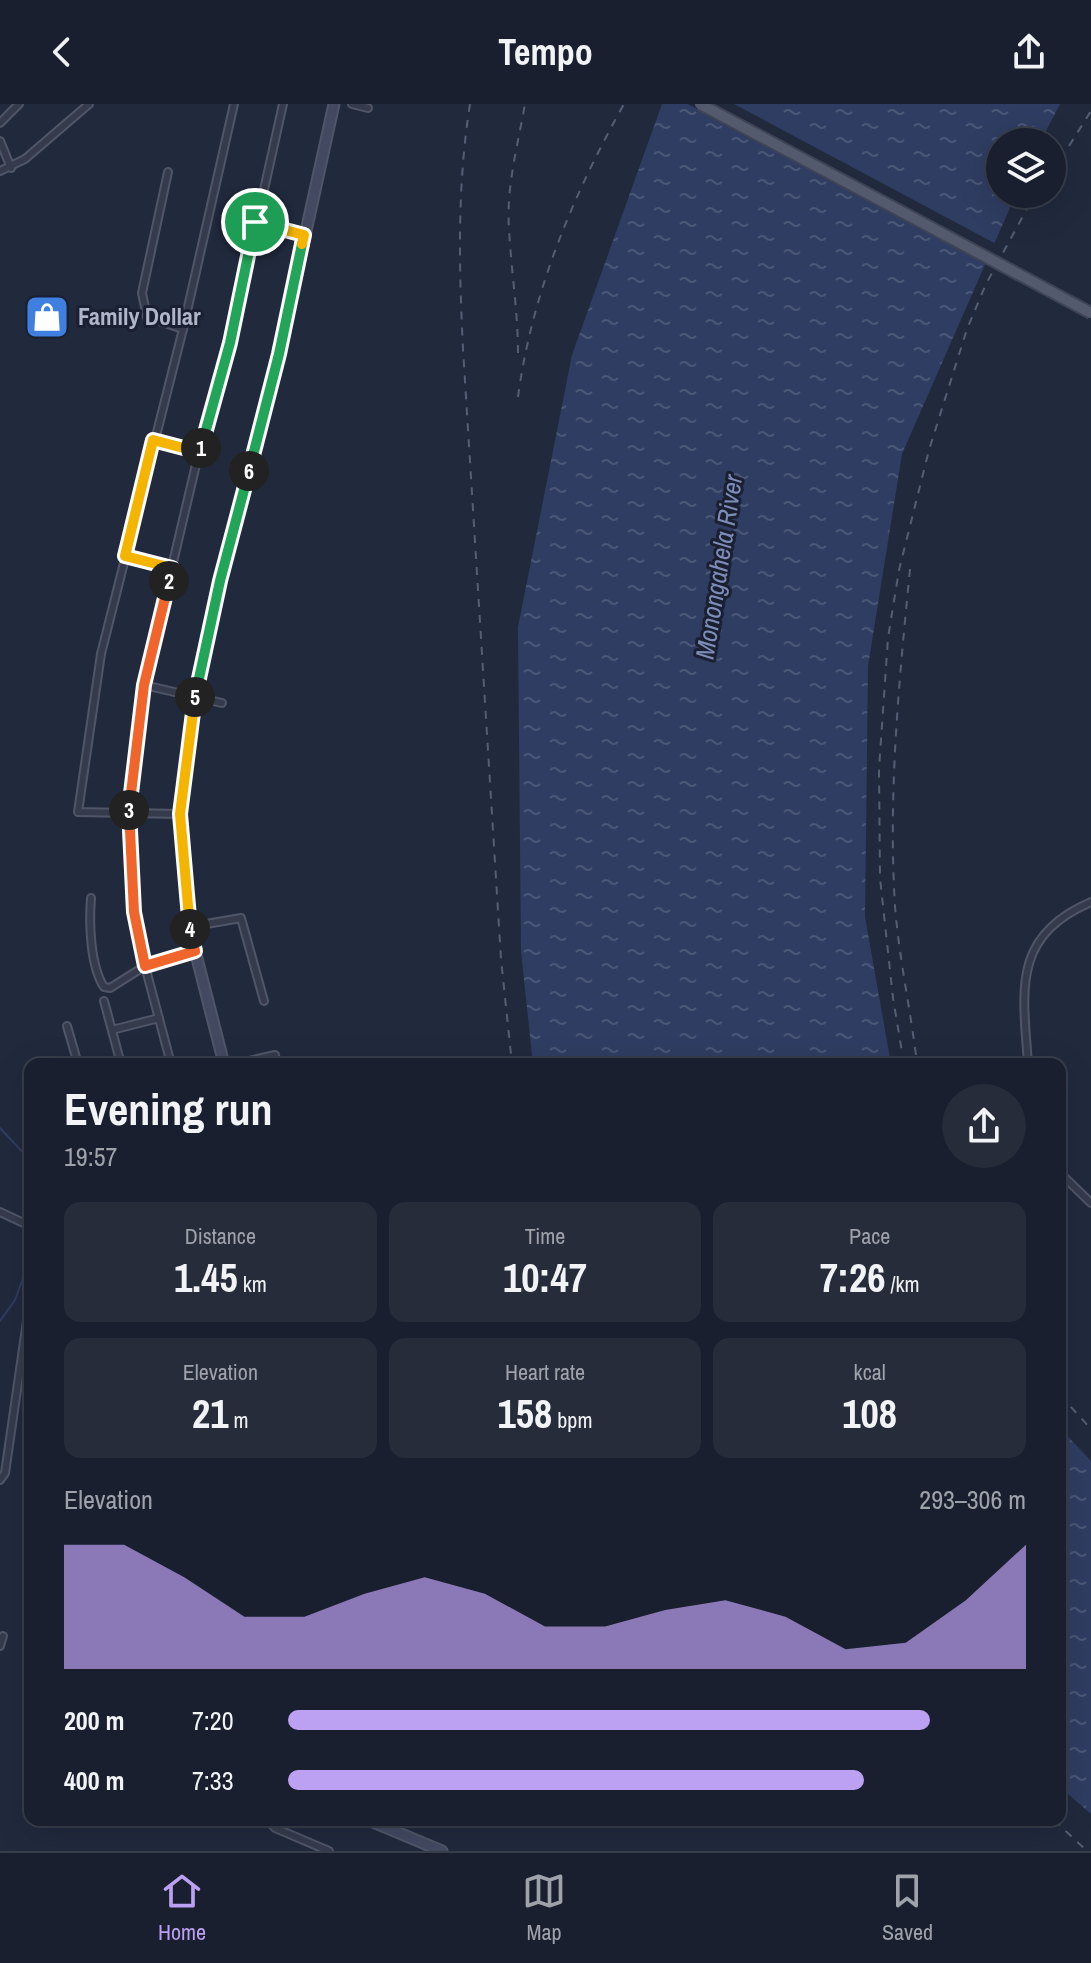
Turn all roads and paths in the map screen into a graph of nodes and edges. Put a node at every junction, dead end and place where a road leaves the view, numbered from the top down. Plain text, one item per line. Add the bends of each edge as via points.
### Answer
1 (19, 104) edge
2 (89, 104) edge
3 (234, 104) edge
4 (283, 104) edge
5 (334, 104) edge
6 (352, 104) edge
7 (700, 104) edge
8 (714, 104) edge
9 (368, 108) dead end
10 (0, 123) edge
11 (0, 141) edge
12 (11, 168) junction
13 (0, 171) edge
14 (168, 172) dead end
15 (255, 222) junction
16 (304, 235) junction
17 (1091, 306) edge
18 (1091, 313) edge
19 (183, 329) junction
20 (153, 440) junction
21 (199, 452) junction
22 (125, 556) junction
23 (172, 568) junction
24 (144, 685) junction
25 (195, 696) junction
26 (222, 703) dead end
27 (129, 814) junction
28 (180, 814) junction
29 (91, 898) dead end
30 (1091, 902) edge
31 (189, 927) junction
32 (195, 951) junction
33 (145, 966) junction
34 (104, 1001) dead end
35 (264, 1001) dead end
36 (159, 1018) junction
37 (67, 1026) dead end
38 (112, 1030) junction
39 (76, 1058) edge
40 (119, 1058) edge
41 (169, 1058) edge
42 (222, 1058) edge
43 (1028, 1058) edge
44 (1066, 1179) edge
45 (1091, 1203) edge
46 (0, 1212) edge
47 (24, 1224) edge
48 (24, 1342) edge
49 (0, 1480) edge
50 (3, 1636) dead end
51 (0, 1646) edge
52 (273, 1826) edge
53 (382, 1826) edge
54 (329, 1851) edge
55 (442, 1851) edge

1 - 10 street
2 - 12 street
3 - 19 street
4 - 15 street
5 - 16 main road
6 - 9 street
7 - 18 main road, bridge
8 - 17 main road
11 - 12 street
12 - 13 street
14 - 19 street via 142,293 147,317
15 - 16 street
15 - 21 street via 230,343
16 - 25 main road
19 - 20 street
20 - 21 street
20 - 22 street
21 - 23 street
22 - 23 street
22 - 27 street via 101,654 78,812
23 - 24 street
24 - 25 street
24 - 27 street
25 - 26 street
25 - 28 main road
27 - 28 street
27 - 33 street via 134,912
28 - 31 main road
29 - 33 street via 89,923 104,987
30 - 43 street via 1044,934 1030,959 1023,988
31 - 32 main road
31 - 35 street via 241,918
32 - 33 street
32 - 42 main road
33 - 36 street
34 - 38 street
36 - 38 street
36 - 41 street
37 - 39 street
38 - 40 street
44 - 45 street
46 - 47 street
48 - 49 street
50 - 51 street
52 - 54 street
53 - 55 main road

